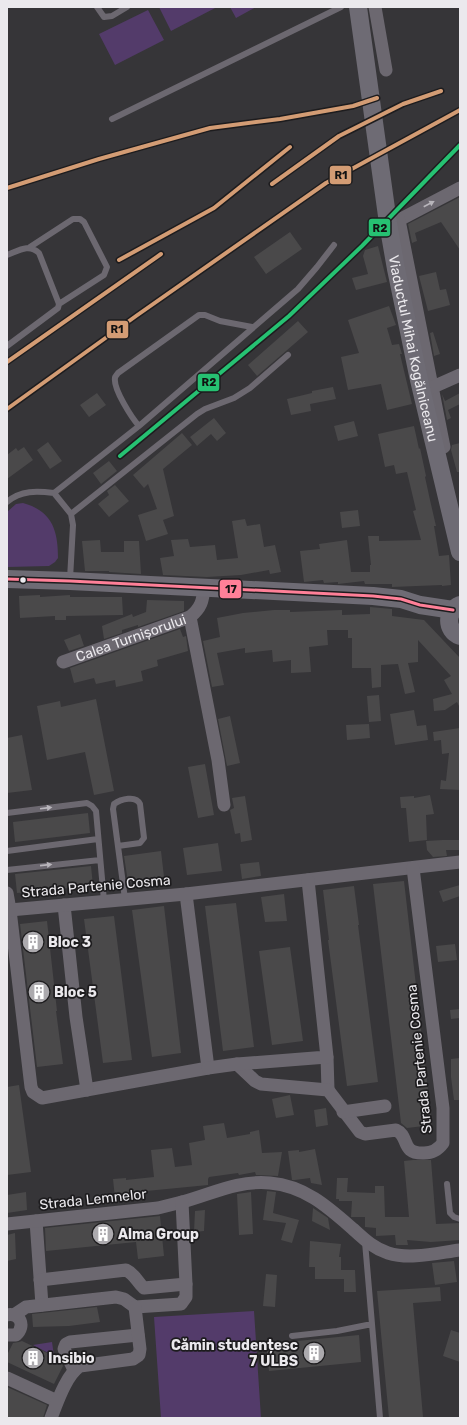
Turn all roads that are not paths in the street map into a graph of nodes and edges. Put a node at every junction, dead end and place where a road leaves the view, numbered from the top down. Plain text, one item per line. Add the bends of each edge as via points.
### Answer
1 (98, 7) edge
2 (127, 7) edge
3 (341, 7) edge
4 (358, 7) edge
5 (375, 7) edge
6 (386, 70) dead end
7 (112, 119) dead end
8 (460, 188) edge
9 (399, 220) junction
10 (334, 245) dead end
11 (30, 247) junction
12 (7, 256) edge
13 (59, 304) junction
14 (252, 327) junction
15 (7, 346) edge
16 (288, 355) dead end
17 (460, 375) edge
18 (431, 388) junction
19 (415, 395) junction
20 (138, 426) junction
21 (54, 493) junction
22 (7, 502) edge
23 (71, 514) junction
24 (457, 523) edge
25 (460, 548) edge
26 (7, 579) edge
27 (70, 581) junction
28 (204, 587) junction
29 (190, 617) junction
30 (455, 619) edge
31 (62, 662) dead end
32 (224, 805) dead end
33 (7, 813) edge
34 (98, 839) junction
35 (118, 846) junction
36 (7, 851) edge
37 (100, 860) junction
38 (460, 862) edge
39 (412, 868) junction
40 (7, 870) edge
41 (308, 880) junction
42 (7, 893) edge
43 (186, 894) junction
44 (125, 899) junction
45 (104, 901) junction
46 (64, 905) junction
47 (10, 910) junction
48 (327, 1057) junction
49 (237, 1064) junction
50 (208, 1068) junction
51 (87, 1090) junction
52 (328, 1090) junction
53 (385, 1106) dead end
54 (343, 1112) junction
55 (446, 1184) dead end
56 (182, 1202) junction
57 (460, 1218) edge
58 (36, 1221) junction
59 (7, 1224) edge
60 (365, 1241) junction
61 (460, 1250) edge
62 (40, 1280) junction
63 (186, 1284) junction
64 (42, 1305) junction
65 (135, 1306) junction
66 (11, 1315) edge
67 (372, 1324) junction
68 (138, 1335) junction
69 (7, 1336) edge
70 (292, 1336) dead end
71 (74, 1370) junction
72 (7, 1378) edge
73 (57, 1402) junction
74 (51, 1418) edge
75 (380, 1418) edge

1 - 2 lane via 104,17 112,16
3 - 7 lane
4 - 24 main road, Viaductul Mihai Kogălniceanu via 396,270 419,380
5 - 6 street
9 -> 8 street
9 - 18 street
9 - 19 street via 381,234
10 - 14 lane via 298,289
11 - 12 lane
11 - 13 lane via 39,253
11 - 13 lane via 73,219 80,219 84,222 107,267 104,275
13 - 15 lane via 58,308
14 - 20 lane
14 - 20 lane via 200,315 118,373 116,385 126,409
16 - 23 lane via 250,388 197,414
17 - 18 street
18 - 19 street
18 - 24 street
19 - 25 street via 449,533
20 - 21 lane
21 - 22 lane via 32,491 14,496
21 - 23 lane
23 - 27 lane via 73,525
24 - 25 main road, Viaductul Mihai Kogălniceanu
26 - 27 main road
27 - 28 main road
28 - 29 street, Calea Turnișorului via 202,604
28 - 30 main road via 381,596 401,599
29 - 31 street, Calea Turnișorului
29 - 32 street via 218,760
33 -> 34 lane via 87,803 96,811
34 - 36 lane
34 - 37 lane
35 - 35 lane via 114,804 120,800 138,800 144,838 140,843
35 - 44 lane
40 -> 37 lane
37 - 45 lane
38 - 39 street, Strada Partenie Cosma
39 - 41 street, Strada Partenie Cosma
39 - 54 street, Strada Partenie Cosma via 443,1108 443,1143 431,1153 416,1154 410,1151 399,1131 365,1134 360,1132
41 - 43 street, Strada Partenie Cosma
41 - 48 street
42 - 47 street, Strada Partenie Cosma
43 - 44 street, Strada Partenie Cosma
43 - 50 street, Strada Partenie Cosma
44 - 45 street, Strada Partenie Cosma
45 - 46 street, Strada Partenie Cosma
46 - 47 street, Strada Partenie Cosma
46 - 51 street
47 - 51 street, Strada Partenie Cosma via 33,1092 42,1098
48 - 49 street, Strada Partenie Cosma
48 - 52 street
49 - 50 street, Strada Partenie Cosma
49 - 52 street via 261,1084
50 - 51 street, Strada Partenie Cosma
52 - 54 street, Strada Partenie Cosma
53 - 54 street
55 - 57 lane via 450,1213
56 - 58 street, Strada Lemnelor via 131,1212
56 - 60 street, Strada Lemnelor via 252,1182 285,1185 323,1202
56 - 63 street
58 - 59 street, Strada Lemnelor
58 - 62 street
60 - 61 street, Strada Lemnelor via 389,1253 403,1255
60 - 67 lane
62 - 63 street via 126,1270 132,1272 144,1288
62 - 64 street
63 - 65 street via 186,1298 181,1304
64 - 65 street via 116,1296
64 - 66 street via 26,1307
65 - 68 street
66 - 69 street via 21,1320 21,1328 16,1335
67 - 70 lane
67 - 75 lane
68 - 71 street via 139,1355 133,1359 80,1366
68 - 71 street via 66,1344 64,1350
71 - 73 street
72 - 73 street
73 - 74 street

